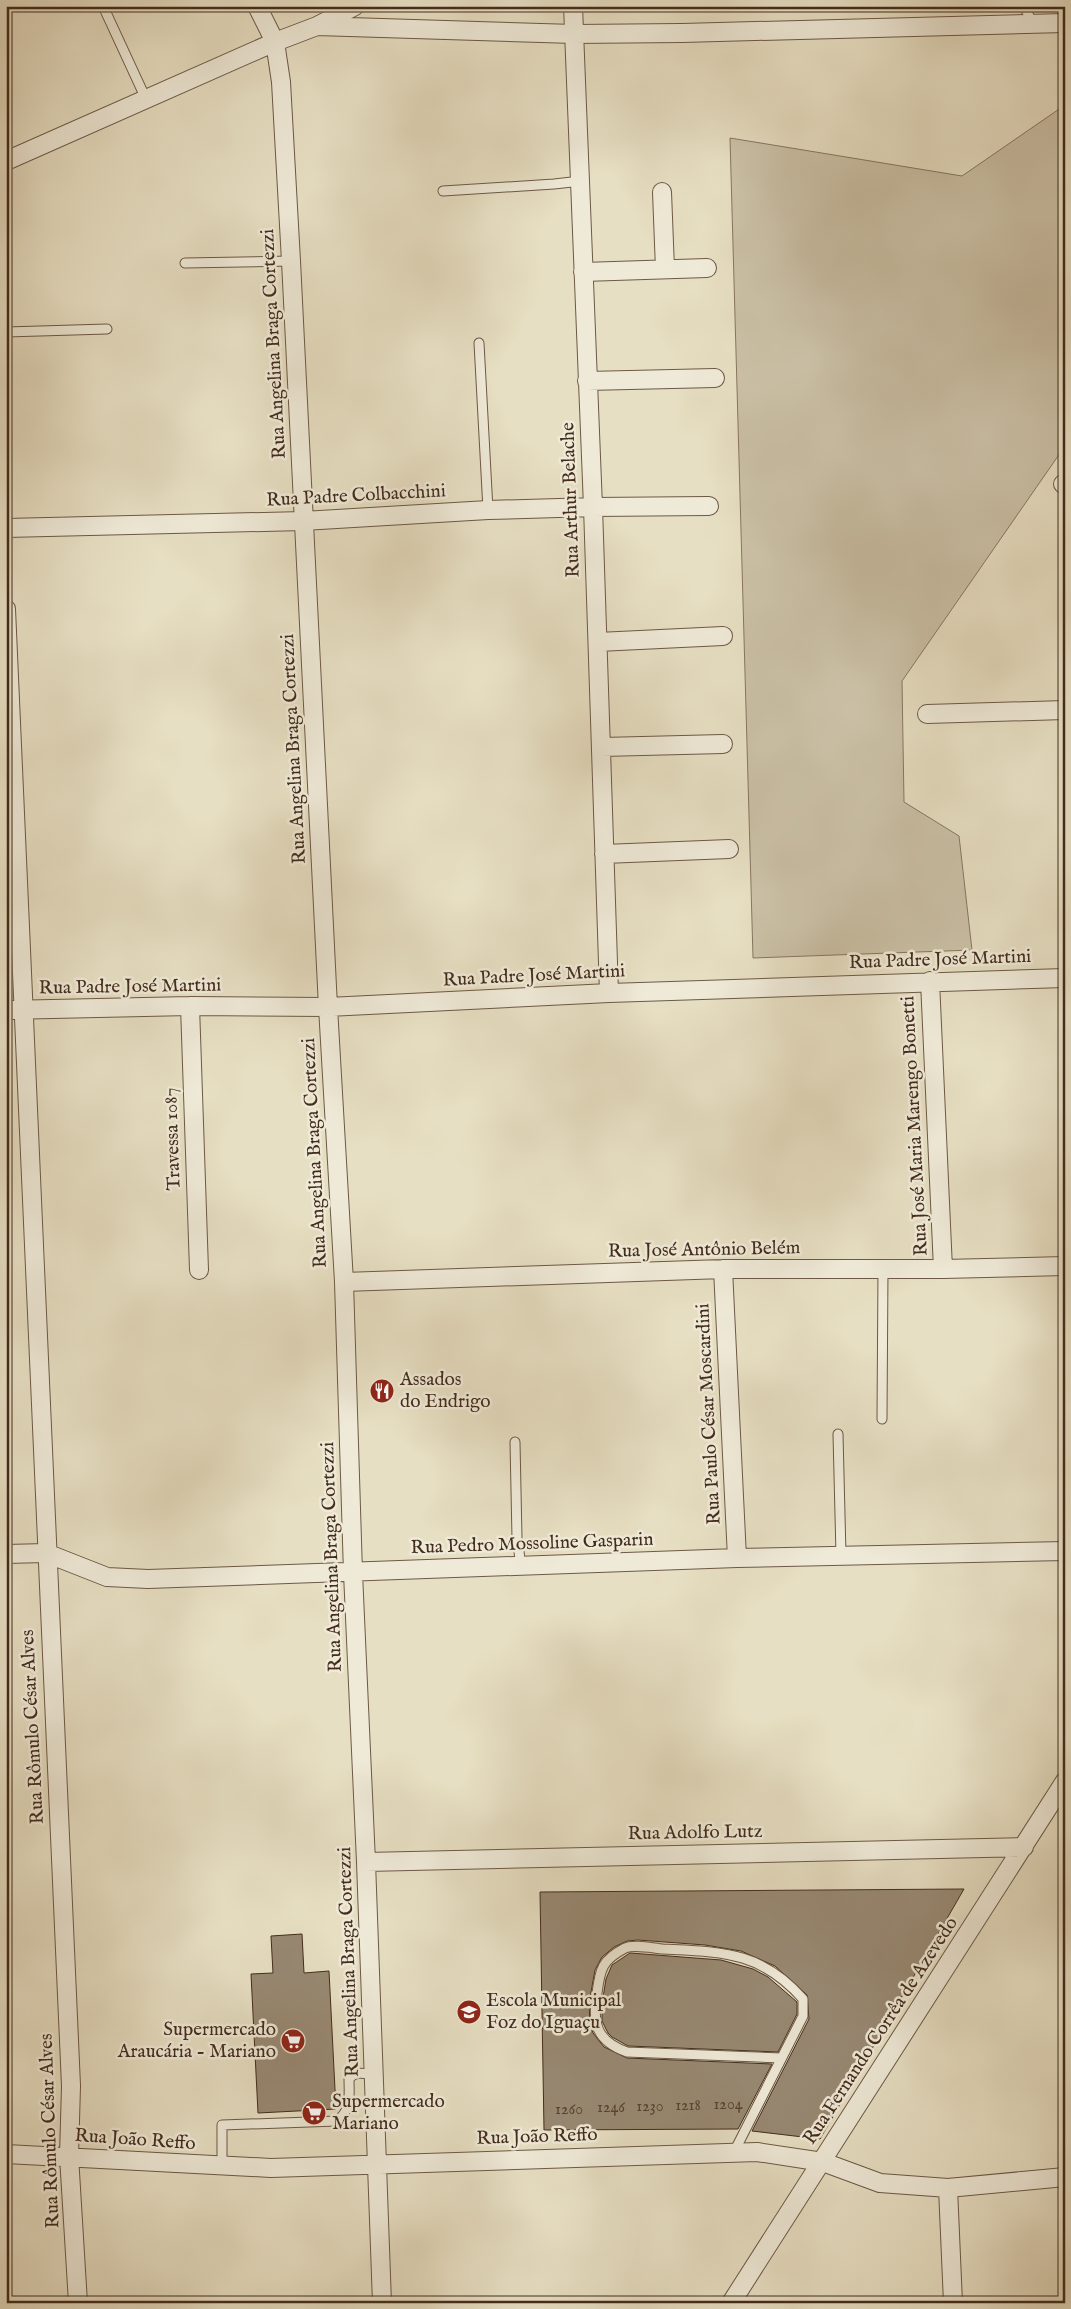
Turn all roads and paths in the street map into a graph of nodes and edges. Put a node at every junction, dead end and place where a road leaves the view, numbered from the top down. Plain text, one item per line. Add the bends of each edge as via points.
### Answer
1 (103, 6) edge
2 (257, 6) edge
3 (355, 6) edge
4 (573, 6) edge
5 (1024, 6) edge
6 (1065, 23) edge
7 (1033, 24) junction
8 (317, 26) junction
9 (574, 34) junction
10 (275, 42) junction
11 (146, 99) junction
12 (6, 161) edge
13 (581, 181) junction
14 (443, 191) dead end
15 (662, 192) dead end
16 (291, 261) junction
17 (185, 262) dead end
18 (707, 268) dead end
19 (665, 269) junction
20 (583, 272) junction
21 (107, 328) dead end
22 (6, 332) edge
23 (478, 344) dead end
24 (715, 378) dead end
25 (587, 381) junction
26 (709, 506) dead end
27 (593, 507) junction
28 (488, 510) junction
29 (303, 521) junction
30 (6, 528) edge
31 (6, 609) edge
32 (722, 636) dead end
33 (598, 642) junction
34 (1065, 710) edge
35 (927, 714) dead end
36 (9, 744) edge
37 (723, 744) dead end
38 (602, 747) junction
39 (729, 849) dead end
40 (604, 854) junction
41 (1065, 978) edge
42 (930, 981) junction
43 (609, 993) junction
44 (190, 1006) junction
45 (328, 1007) junction
46 (6, 1010) edge
47 (24, 1010) junction
48 (1065, 1266) edge
49 (723, 1269) junction
50 (883, 1269) junction
51 (942, 1269) junction
52 (199, 1270) dead end
53 (344, 1282) junction
54 (882, 1419) dead end
55 (838, 1434) dead end
56 (516, 1442) dead end
57 (1065, 1551) edge
58 (46, 1553) junction
59 (6, 1554) edge
60 (841, 1555) junction
61 (737, 1558) junction
62 (521, 1566) junction
63 (353, 1573) junction
64 (1062, 1791) edge
65 (1024, 1847) junction
66 (366, 1862) junction
67 (781, 2058) junction
68 (374, 2075) junction
69 (734, 2152) junction
70 (6, 2154) edge
71 (69, 2156) junction
72 (823, 2162) junction
73 (377, 2164) junction
74 (222, 2166) junction
75 (1065, 2177) edge
76 (948, 2188) junction
77 (78, 2303) edge
78 (382, 2303) edge
79 (731, 2303) edge
80 (953, 2303) edge

1 - 11 lane
2 - 10 street, Rua Angelina Braga Cortezzi
3 - 8 street
4 - 9 street, Rua Arthur Belache
5 - 7 lane
6 - 7 street
7 - 9 street
8 - 9 street
8 - 10 street
9 - 13 street, Rua Arthur Belache
10 - 11 street
10 - 16 street, Rua Angelina Braga Cortezzi via 281,82
11 - 12 street
13 - 14 lane
13 - 20 street, Rua Arthur Belache
15 - 19 street
16 - 17 lane
16 - 29 street, Rua Angelina Braga Cortezzi
18 - 19 street
19 - 20 street
20 - 25 street, Rua Arthur Belache
21 - 22 lane
23 - 28 lane
24 - 25 street
25 - 27 street, Rua Arthur Belache
26 - 27 street, Rua Padre Colbacchini
27 - 28 street, Rua Padre Colbacchini
27 - 33 street, Rua Arthur Belache
28 - 29 street, Rua Padre Colbacchini
29 - 30 street, Rua Padre Colbacchini
29 - 45 street, Rua Angelina Braga Cortezzi
31 - 36 street, Rua Rômulo César Alves
32 - 33 street
33 - 38 street, Rua Arthur Belache
34 - 35 street
36 - 47 street, Rua Rômulo César Alves
37 - 38 street
38 - 40 street, Rua Arthur Belache
39 - 40 street
40 - 43 street, Rua Arthur Belache
41 - 42 street, Rua Padre José Martini
42 - 43 street, Rua Padre José Martini
42 - 51 street, Rua José Maria Marengo Bonetti
43 - 45 street, Rua Padre José Martini
44 - 45 street, Rua Padre José Martini
44 - 47 street, Rua Padre José Martini
44 - 52 street, Travessa 1087
45 - 53 street, Rua Angelina Braga Cortezzi
46 - 47 street, Rua Padre José Martini
47 - 58 street, Rua Rômulo César Alves
48 - 51 street, Rua José Antônio Belém
49 - 50 street, Rua José Antônio Belém
49 - 53 street, Rua José Antônio Belém
49 - 61 street, Rua Paulo César Moscardini
50 - 51 street, Rua José Antônio Belém
50 - 54 lane
53 - 63 street, Rua Angelina Braga Cortezzi
55 - 60 lane
56 - 62 lane via 517,1538
57 - 60 street, Rua Pedro Mossoline Gasparin
58 - 59 street, Rua Pedro Mossoline Gasparin
58 - 63 street, Rua Pedro Mossoline Gasparin via 107,1577 148,1580
58 - 71 street, Rua Rômulo César Alves via 71,2086
60 - 61 street, Rua Pedro Mossoline Gasparin
61 - 62 street, Rua Pedro Mossoline Gasparin
62 - 63 street, Rua Pedro Mossoline Gasparin
63 - 66 street, Rua Angelina Braga Cortezzi
64 - 65 street, Rua Fernando Corrêa de Azevedo
65 - 66 street, Rua Adolfo Lutz
65 - 72 street, Rua Fernando Corrêa de Azevedo
66 - 68 street, Rua Angelina Braga Cortezzi
67 - 67 lane via 803,2016 803,1999 788,1982 762,1964 725,1953 628,1947 611,1957 601,1968 593,2014 598,2031 611,2047 627,2052
67 - 69 lane
68 - 73 street, Rua Angelina Braga Cortezzi
68 - 74 lane via 352,2075 348,2107 337,2121 222,2125
69 - 72 street, Rua João Reffo via 757,2152
69 - 73 street, Rua João Reffo
70 - 71 street, Rua João Reffo
71 - 74 street, Rua João Reffo
71 - 77 street, Rua Rômulo César Alves
72 - 76 street, Rua João Reffo via 880,2183
72 - 79 street, Rua Fernando Corrêa de Azevedo
73 - 74 street, Rua João Reffo via 271,2168
73 - 78 street, Rua Angelina Braga Cortezzi
75 - 76 street, Rua João Reffo
76 - 80 street

